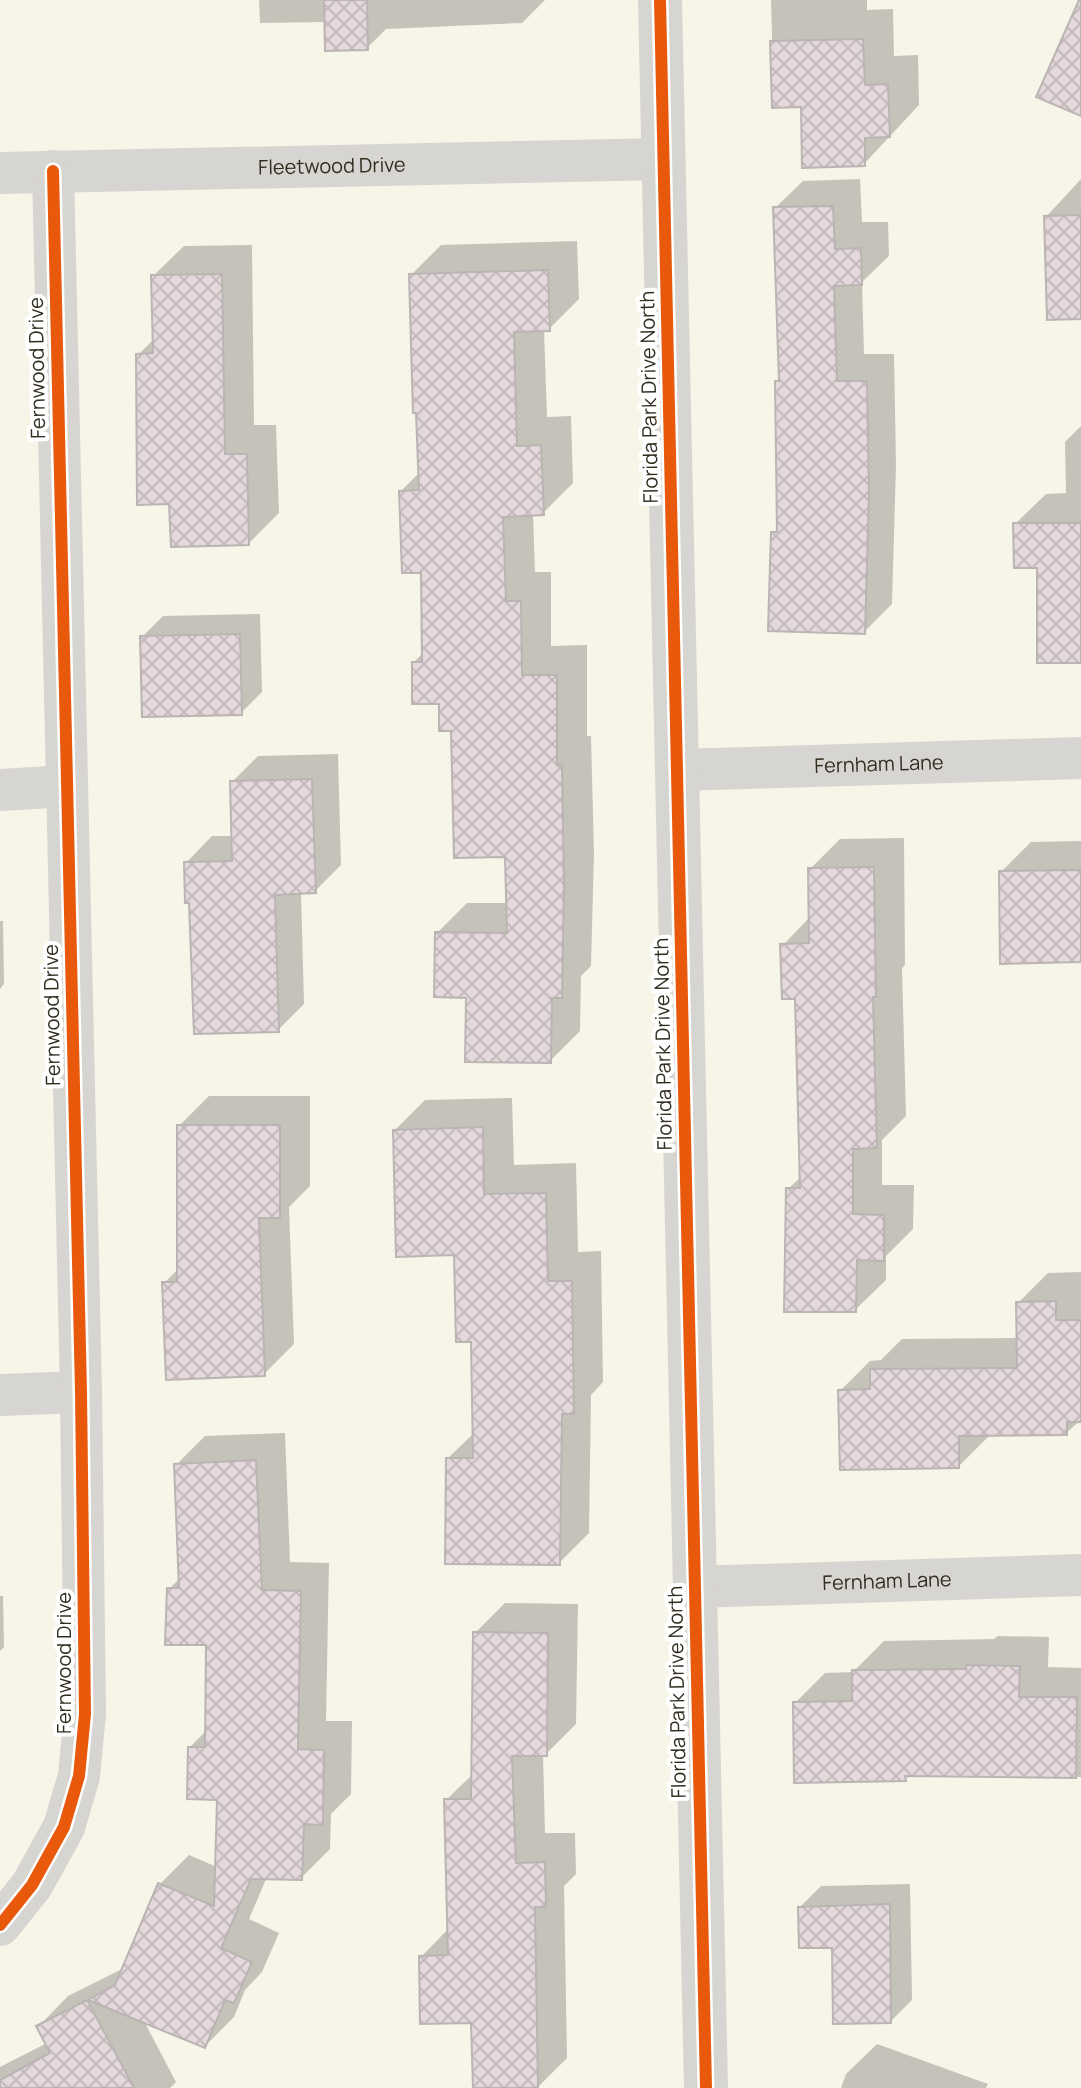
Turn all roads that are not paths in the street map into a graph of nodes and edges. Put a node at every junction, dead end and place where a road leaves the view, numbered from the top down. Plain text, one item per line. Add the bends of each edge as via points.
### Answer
1 (660, 0) edge
2 (664, 159) junction
3 (53, 171) junction
4 (0, 173) edge
5 (1081, 758) edge
6 (677, 770) junction
7 (67, 786) junction
8 (0, 790) edge
9 (81, 1392) junction
10 (0, 1395) edge
11 (1081, 1575) edge
12 (695, 1587) junction
13 (0, 1925) edge
14 (706, 2088) edge

1 - 2 street, Florida Park Drive North
2 - 3 street, Fleetwood Drive
2 - 6 street, Florida Park Drive North
3 - 4 street, Fleetwood Drive
3 - 7 street, Fernwood Drive
5 - 6 street, Fernham Lane
6 - 12 street, Florida Park Drive North
7 - 8 street
7 - 9 street, Fernwood Drive
9 - 10 street
9 - 13 street, Fernwood Drive via 83,1750 72,1805 51,1854
11 - 12 street, Fernham Lane
12 - 14 street, Florida Park Drive North

